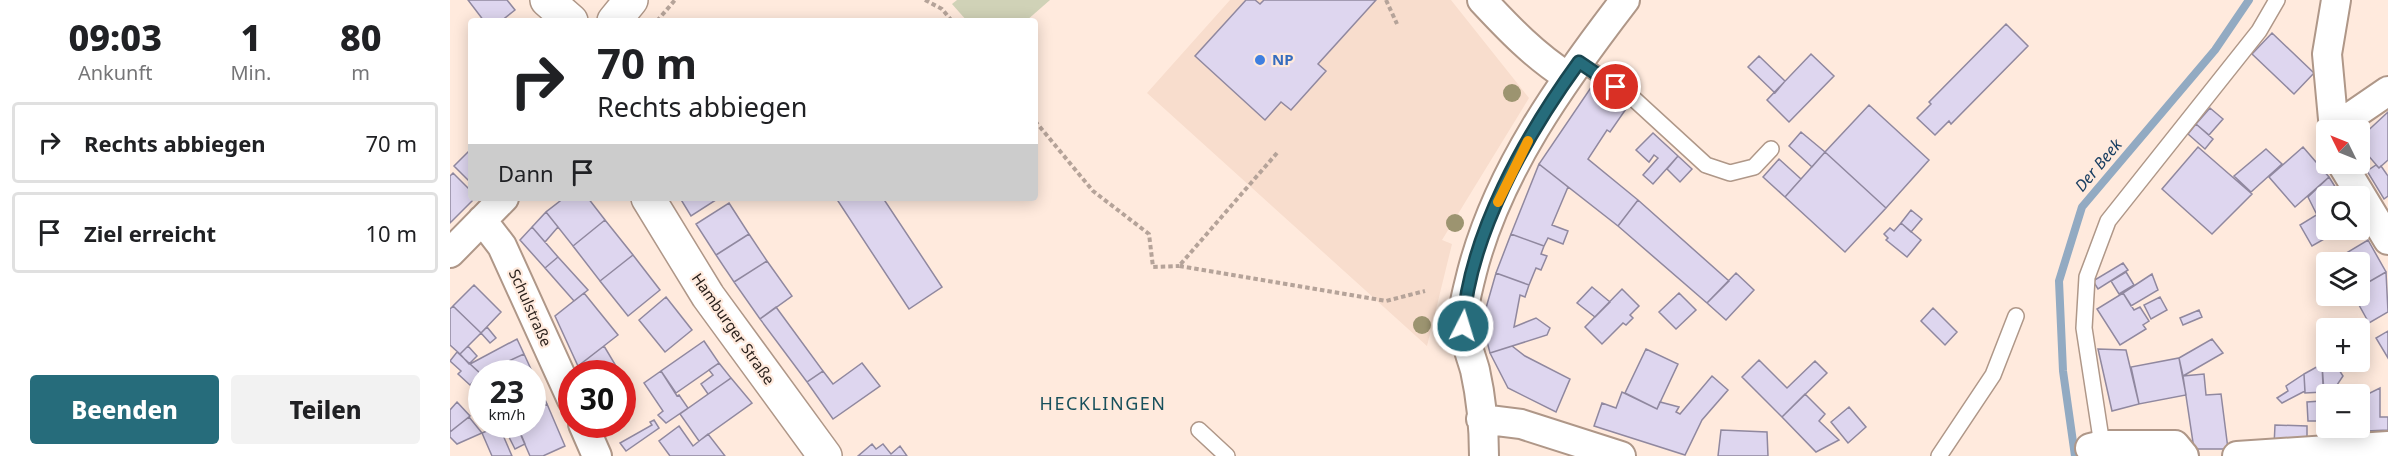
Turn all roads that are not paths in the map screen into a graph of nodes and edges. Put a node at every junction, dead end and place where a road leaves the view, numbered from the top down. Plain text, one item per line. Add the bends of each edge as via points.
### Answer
1 (547, 0) edge
2 (631, 0) edge
3 (1482, 0) edge
4 (1625, 0) edge
5 (2277, 0) edge
6 (2336, 0) edge
7 (568, 18) edge
8 (616, 18) edge
9 (1574, 69) junction
10 (2388, 92) edge
11 (2333, 120) edge
12 (2347, 120) edge
13 (1771, 149) dead end
14 (2348, 174) edge
15 (501, 201) edge
16 (650, 201) edge
17 (482, 220) junction
18 (2388, 240) edge
19 (450, 253) edge
20 (2016, 316) dead end
21 (558, 369) edge
22 (1481, 419) junction
23 (1199, 430) dead end
24 (589, 438) edge
25 (2096, 446) joint
26 (2388, 446) edge
27 (1569, 448) edge
28 (597, 456) edge
29 (825, 456) edge
30 (1227, 456) edge
31 (1484, 456) edge
32 (1622, 456) edge
33 (1939, 456) edge
34 (2184, 456) edge
35 (2236, 456) edge

1 - 7 main road
2 - 8 main road
3 - 9 street via 1537,55
4 - 9 street
5 - 25 lane via 2259,32 2108,221 2087,277 2084,328
6 - 11 street via 2327,54
9 - 13 lane via 1634,99 1706,165 1730,173 1754,167
9 - 22 street via 1509,176 1479,245 1463,326 1475,372
10 - 12 street
14 - 18 street
15 - 17 street
16 - 29 main road, Hamburger Straße via 708,296
17 - 19 street
17 - 21 street, Schulstraße via 502,246
20 - 33 lane via 1993,375
22 - 27 street via 1521,424
22 - 31 street
23 - 30 lane
24 - 28 street
25 - 34 street via 2175,445
26 - 35 street
27 - 32 street

